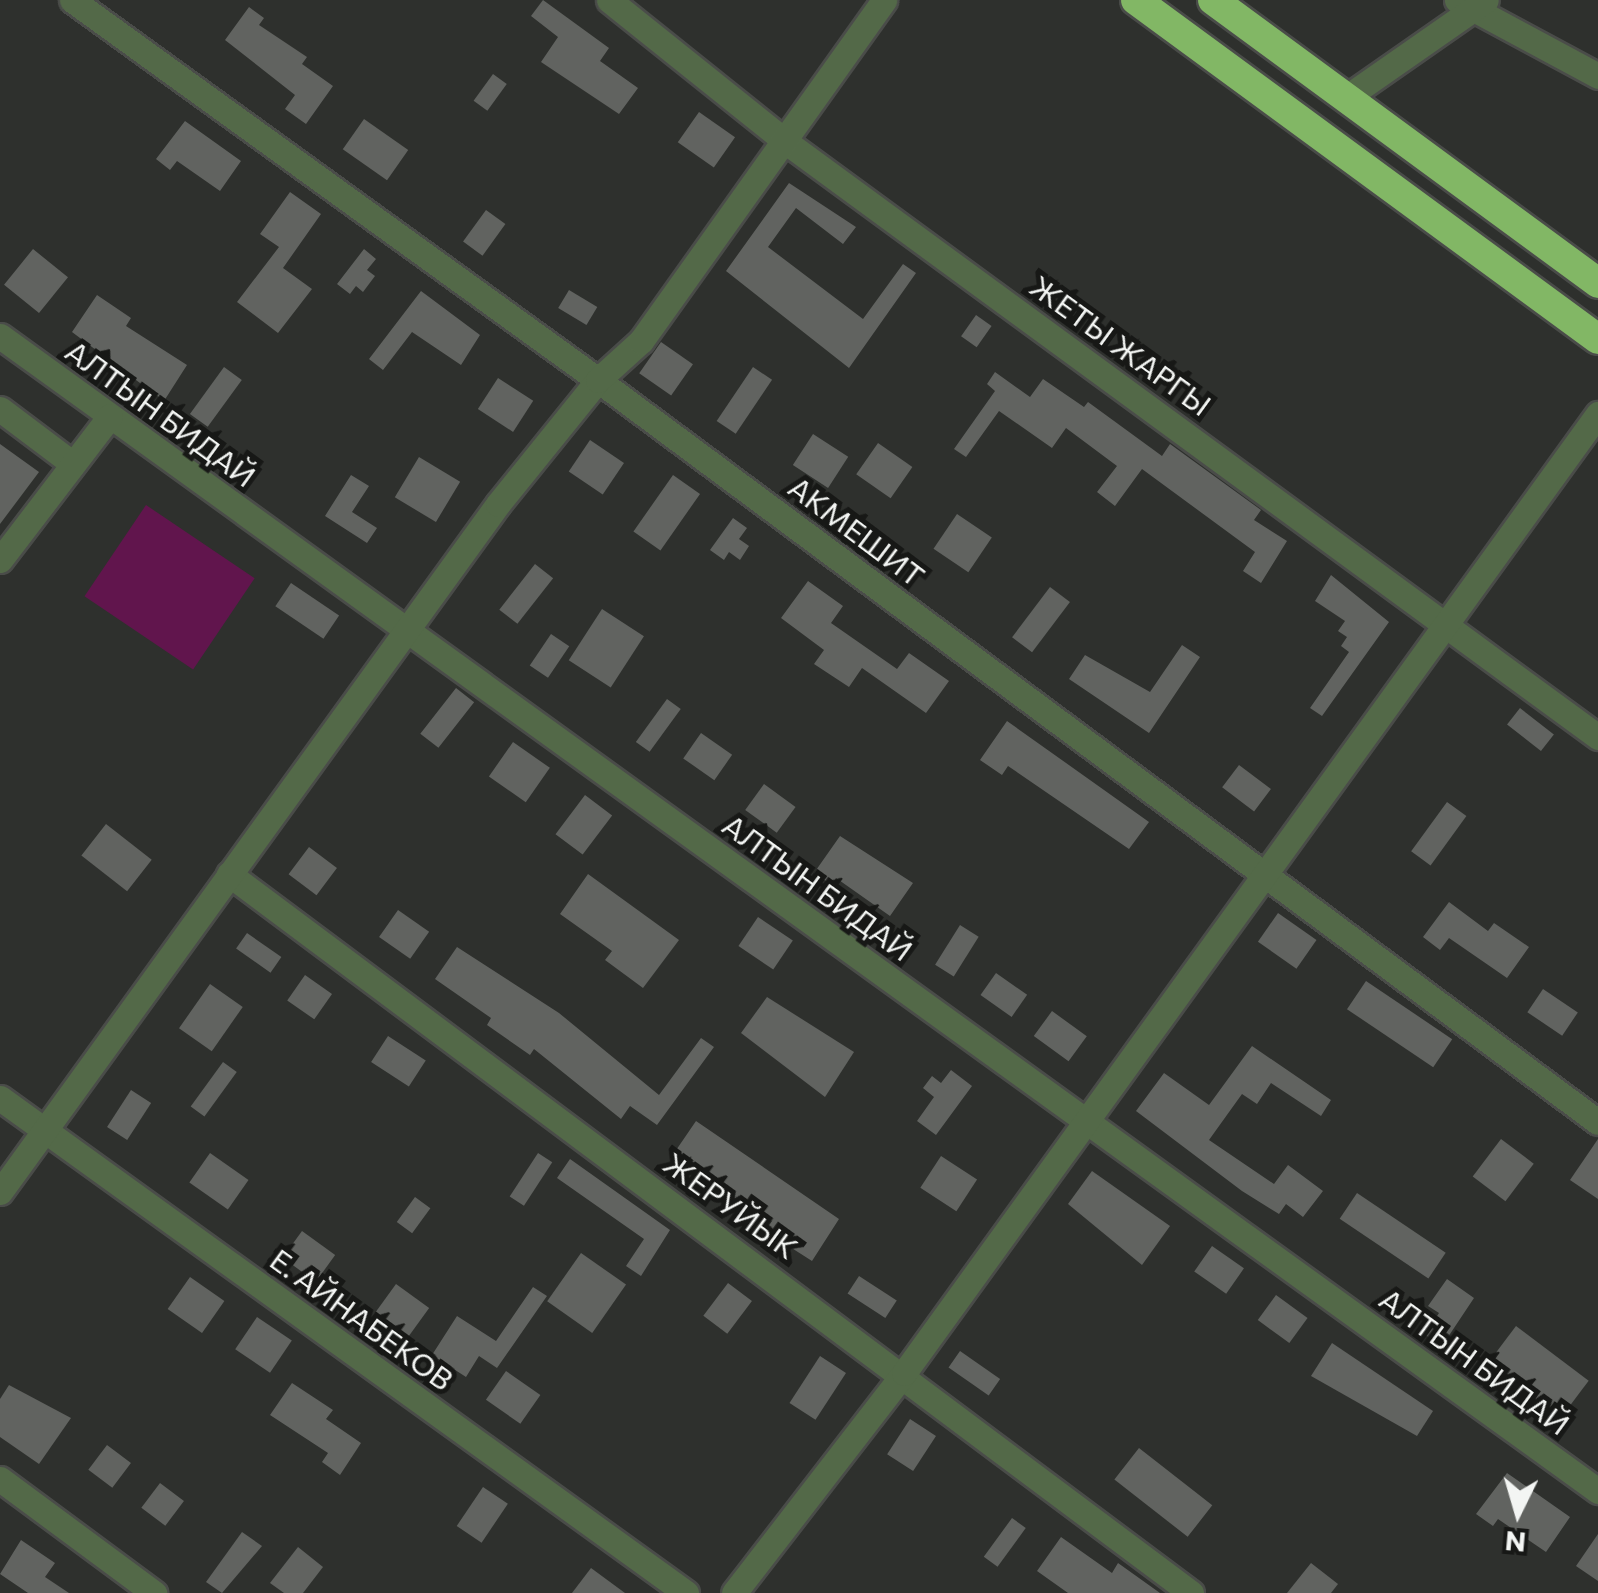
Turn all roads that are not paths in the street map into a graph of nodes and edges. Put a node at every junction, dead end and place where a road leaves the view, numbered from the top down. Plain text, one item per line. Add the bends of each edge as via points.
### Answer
1 (72, 0) edge
2 (609, 0) edge
3 (884, 0) edge
4 (1136, 0) edge
5 (1213, 0) edge
6 (1472, 5) edge
7 (1598, 76) edge
8 (1347, 97) junction
9 (786, 142) junction
10 (1598, 283) edge
11 (0, 336) edge
12 (1598, 338) edge
13 (598, 380) junction
14 (0, 409) edge
15 (1598, 414) edge
16 (110, 416) junction
17 (73, 464) junction
18 (0, 560) edge
19 (1449, 624) junction
20 (408, 632) junction
21 (1598, 737) edge
22 (229, 874) junction
23 (1266, 876) junction
24 (0, 1098) edge
25 (1088, 1121) junction
26 (1598, 1122) edge
27 (42, 1129) junction
28 (0, 1192) edge
29 (904, 1373) junction
30 (0, 1479) edge
31 (1598, 1491) edge
32 (154, 1593) edge
33 (686, 1593) edge
34 (734, 1593) edge
35 (1191, 1593) edge

1 - 13 street, АКМЕШИТ
2 - 9 street, ЖЕТЫ ЖАРГЫ
3 - 9 street
4 - 12 highway
5 - 8 highway
6 - 7 street
6 - 8 street
8 - 10 highway
9 - 13 street via 640,341
9 - 19 street, ЖЕТЫ ЖАРГЫ
11 - 16 street, АЛТЫН БИДАЙ
13 - 20 street via 498,504
13 - 23 street, АКМЕШИТ
14 - 17 street
15 - 19 street
16 - 17 street
16 - 20 street, АЛТЫН БИДАЙ
17 - 18 street
19 - 21 street, ЖЕТЫ ЖАРГЫ
19 - 23 street
20 - 22 street
20 - 25 street, АЛТЫН БИДАЙ
22 - 27 street
22 - 29 street, ЖЕРУЙЫК
23 - 25 street
23 - 26 street, АКМЕШИТ
24 - 27 street, Е. АЙНАБЕКОВ
25 - 29 street
25 - 31 street, АЛТЫН БИДАЙ
27 - 28 street
27 - 33 street, Е. АЙНАБЕКОВ
29 - 34 street
29 - 35 street, ЖЕРУЙЫК
30 - 32 street

